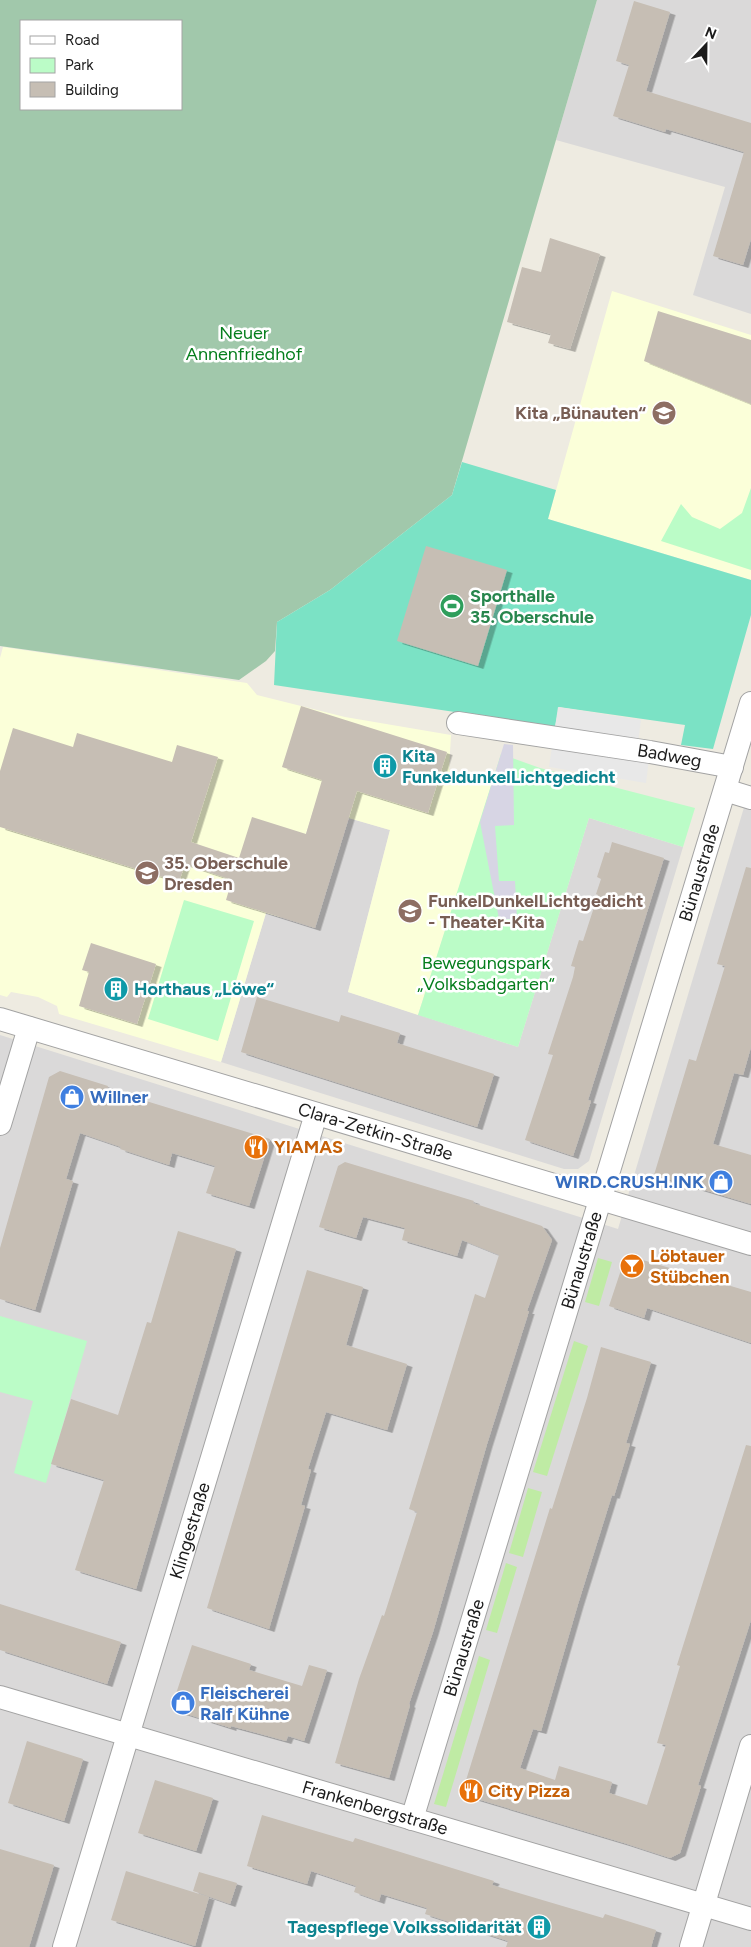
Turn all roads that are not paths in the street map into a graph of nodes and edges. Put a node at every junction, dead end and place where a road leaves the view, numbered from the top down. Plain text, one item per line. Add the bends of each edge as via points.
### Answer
1 (751, 703) edge
2 (458, 723) dead end
3 (732, 767) junction
4 (725, 790) junction
5 (751, 798) edge
6 (0, 1019) edge
7 (29, 1028) junction
8 (316, 1114) junction
9 (0, 1124) edge
10 (601, 1198) junction
11 (751, 1244) edge
12 (0, 1696) edge
13 (128, 1735) junction
14 (751, 1746) edge
15 (412, 1819) junction
16 (704, 1905) junction
17 (751, 1919) edge
18 (64, 1947) edge
19 (691, 1947) edge

1 - 3 street, Bünaustraße
2 - 3 street, Badweg
3 - 4 street, Bünaustraße
4 - 5 street
4 - 10 street, Bünaustraße
6 - 7 street, Clara-Zetkin-Straße
7 - 8 street, Clara-Zetkin-Straße
7 - 9 street
8 - 10 street, Clara-Zetkin-Straße
8 - 13 street, Klingestraße
10 - 11 street, Clara-Zetkin-Straße
10 - 15 street, Bünaustraße
12 - 13 street, Frankenbergstraße
13 - 15 street, Frankenbergstraße
13 - 18 street, Klingestraße
14 - 16 street
15 - 16 street, Frankenbergstraße
16 - 17 street, Frankenbergstraße
16 - 19 street

